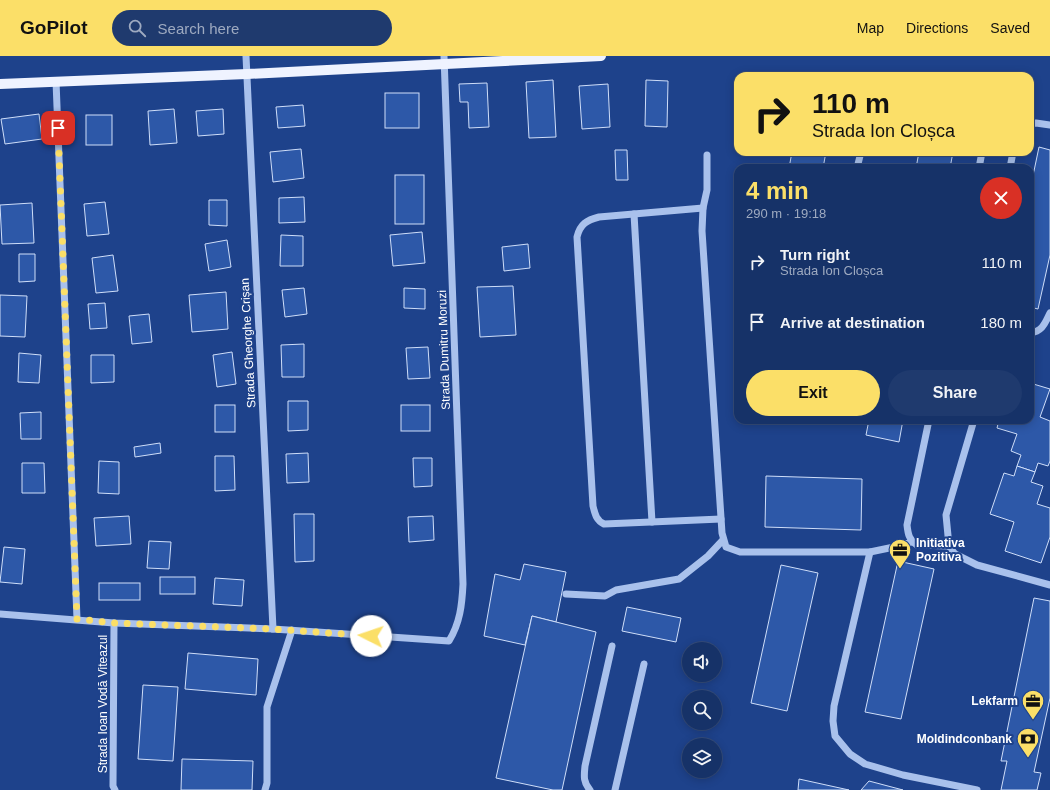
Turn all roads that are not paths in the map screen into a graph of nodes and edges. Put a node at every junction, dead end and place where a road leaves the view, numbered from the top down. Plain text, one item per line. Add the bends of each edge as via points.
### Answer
1 (246, 56) edge
2 (601, 56) edge
3 (444, 60) edge
4 (247, 74) junction
5 (56, 81) junction
6 (0, 84) edge
7 (1034, 123) edge
8 (1050, 125) edge
9 (707, 155) dead end
10 (703, 208) junction
11 (634, 214) junction
12 (1050, 313) edge
13 (1034, 332) edge
14 (928, 424) edge
15 (973, 424) edge
16 (721, 519) junction
17 (652, 522) junction
18 (723, 540) junction
19 (912, 542) junction
20 (949, 546) junction
21 (870, 552) junction
22 (1050, 585) edge
23 (566, 594) dead end
24 (0, 614) edge
25 (77, 619) junction
26 (114, 623) junction
27 (273, 629) junction
28 (292, 630) junction
29 (449, 641) joint
30 (612, 646) dead end
31 (644, 664) dead end
32 (945, 787) edge
33 (114, 788) edge
34 (264, 790) edge
35 (590, 790) edge
36 (615, 790) edge
37 (977, 790) edge

1 - 4 street, Strada Gheorghe Crișan
2 - 3 main road
3 - 4 main road
3 - 29 street, Strada Dumitru Moruzi via 463,584 461,612 456,630
4 - 5 main road
4 - 27 street, Strada Gheorghe Crișan
5 - 6 main road
5 - 25 street
7 - 8 street
9 - 10 street via 707,190
10 - 11 street
10 - 16 street via 702,231
11 - 17 street
11 - 17 street via 590,219 579,228 577,237 595,515 604,524
12 - 13 street via 1043,327
14 - 19 street via 907,525
15 - 20 street via 946,515
16 - 17 street
16 - 18 street
18 - 21 street via 726,547 740,552
18 - 23 street via 708,556 679,579 616,590 605,596
19 - 20 street via 917,545
19 - 21 street
20 - 22 street via 955,554 977,565
21 - 32 street via 834,706 835,736 850,754 866,764
24 - 25 street, Strada Ioan Vodă Viteazul
25 - 26 street, Strada Ioan Vodă Viteazul
26 - 27 street, Strada Ioan Vodă Viteazul
26 - 33 street, Strada Ioan Vodă Viteazul
27 - 28 street, Strada Ioan Vodă Viteazul
28 - 29 street, Strada Ioan Vodă Viteazul
28 - 34 street via 267,707 267,783
30 - 35 street via 585,766 585,785
31 - 36 street
32 - 37 street

